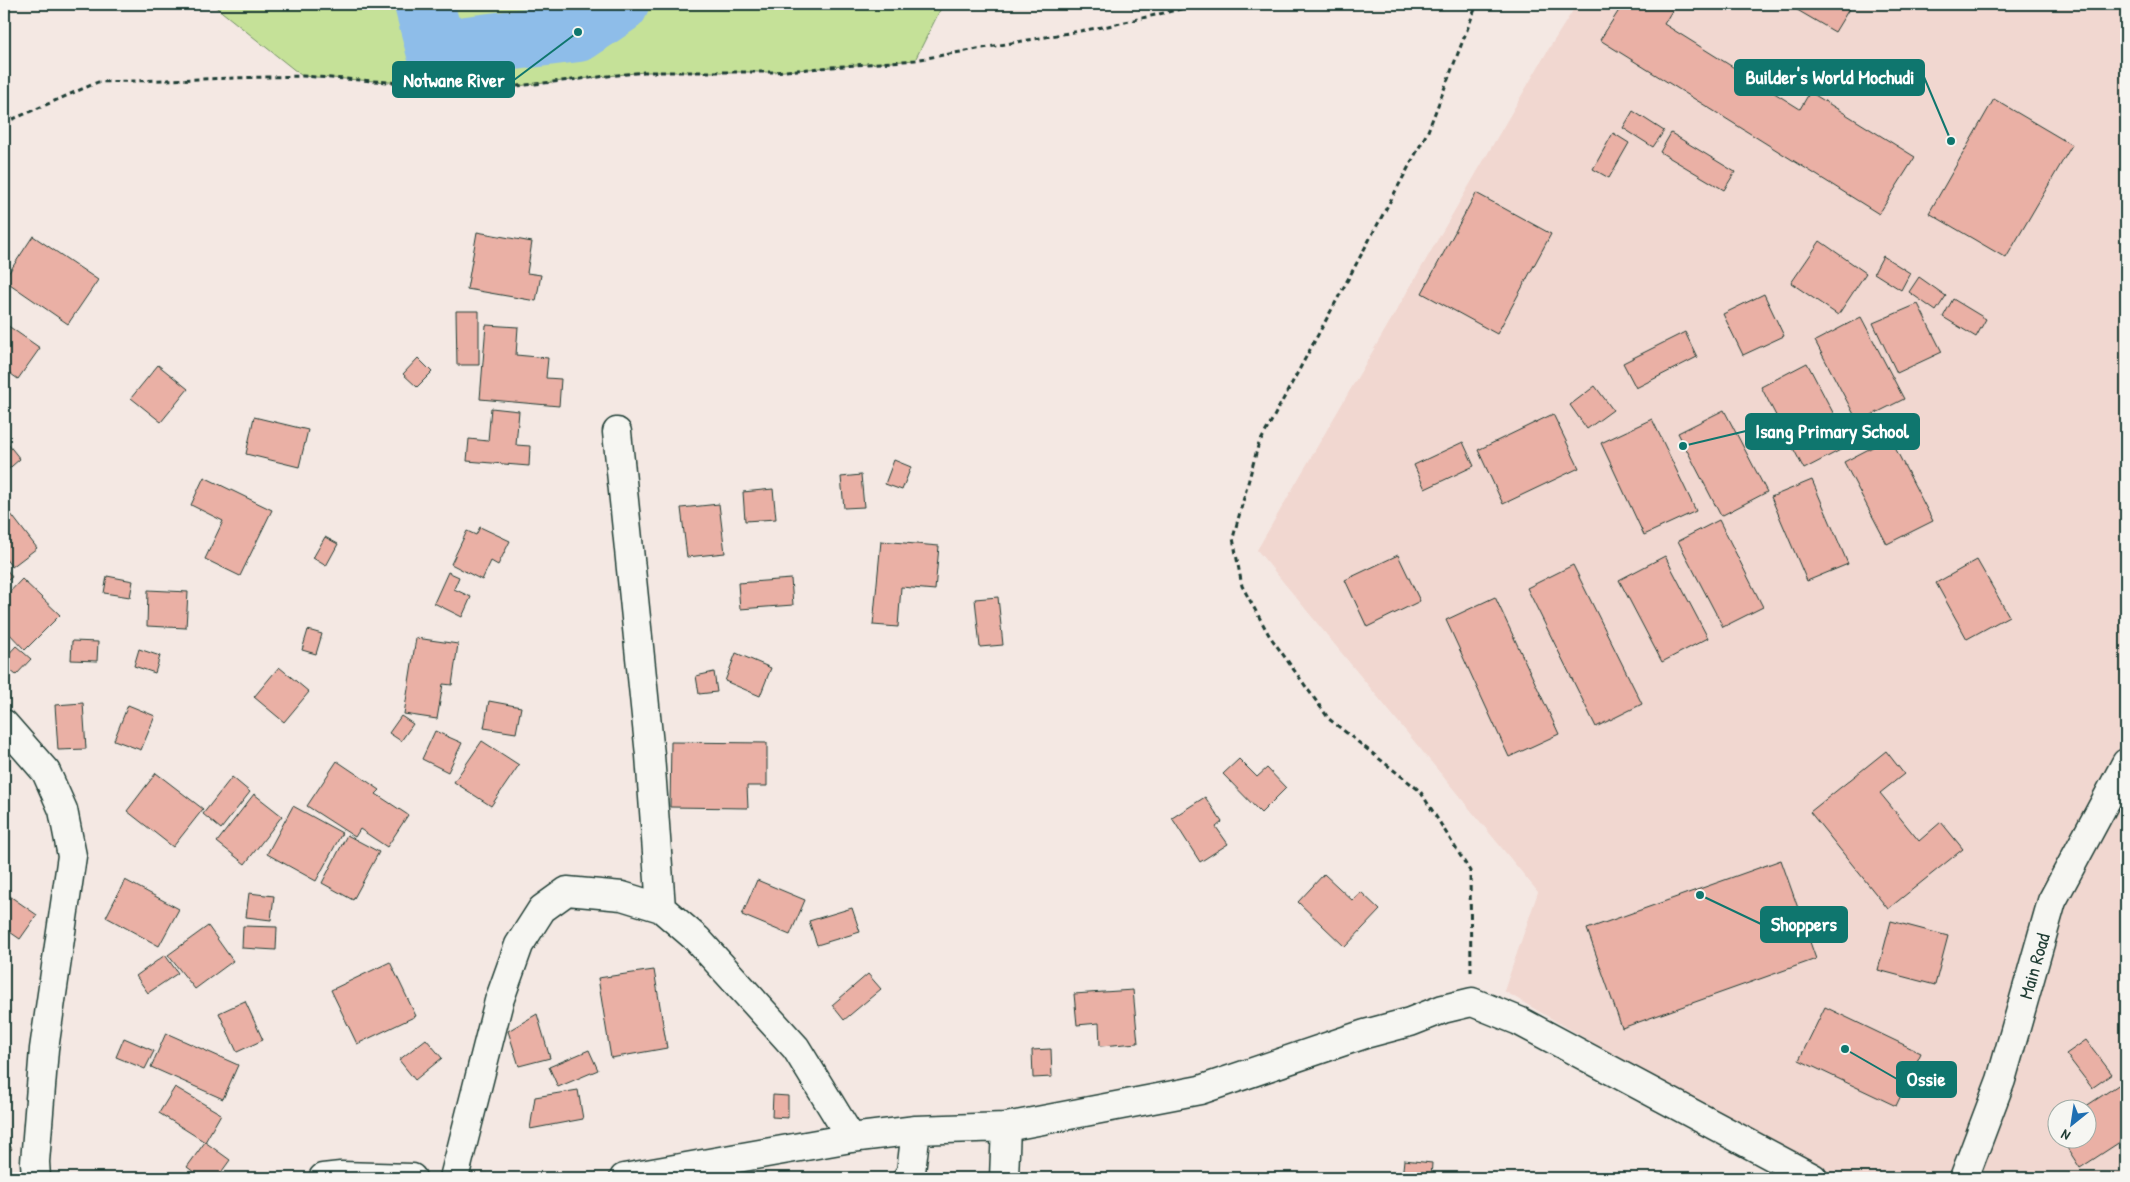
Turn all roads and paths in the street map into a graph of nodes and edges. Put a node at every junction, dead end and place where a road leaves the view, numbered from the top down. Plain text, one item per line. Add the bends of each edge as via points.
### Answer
1 (1202, 4) edge
2 (1477, 4) edge
3 (4, 123) edge
4 (618, 432) dead end
5 (4, 724) edge
6 (2126, 763) edge
7 (661, 908) junction
8 (1472, 1002) junction
9 (1006, 1127) junction
10 (916, 1130) junction
11 (851, 1138) junction
12 (36, 1178) edge
13 (323, 1178) edge
14 (412, 1178) edge
15 (454, 1178) edge
16 (624, 1178) edge
17 (907, 1178) edge
18 (1004, 1178) edge
19 (1813, 1178) edge
20 (1964, 1178) edge

1 - 3 path via 1108,26 915,60 773,72 644,72 490,89 302,76 98,82
2 - 8 path via 1428,131 1258,446 1233,538 1242,586 1269,635 1329,718 1420,792 1470,870
4 - 7 street via 650,755
5 - 12 street via 46,772 63,810 72,856 44,1049
6 - 20 street, Main Road via 2052,901 2001,1080
7 - 11 street via 697,939 796,1048
7 - 15 street via 622,896 567,891 542,909 518,945 499,1001
8 - 9 street via 1200,1090
8 - 19 street via 1519,1021
9 - 10 street
9 - 18 street
10 - 11 street
10 - 17 street via 912,1172
11 - 16 street
13 - 14 street

